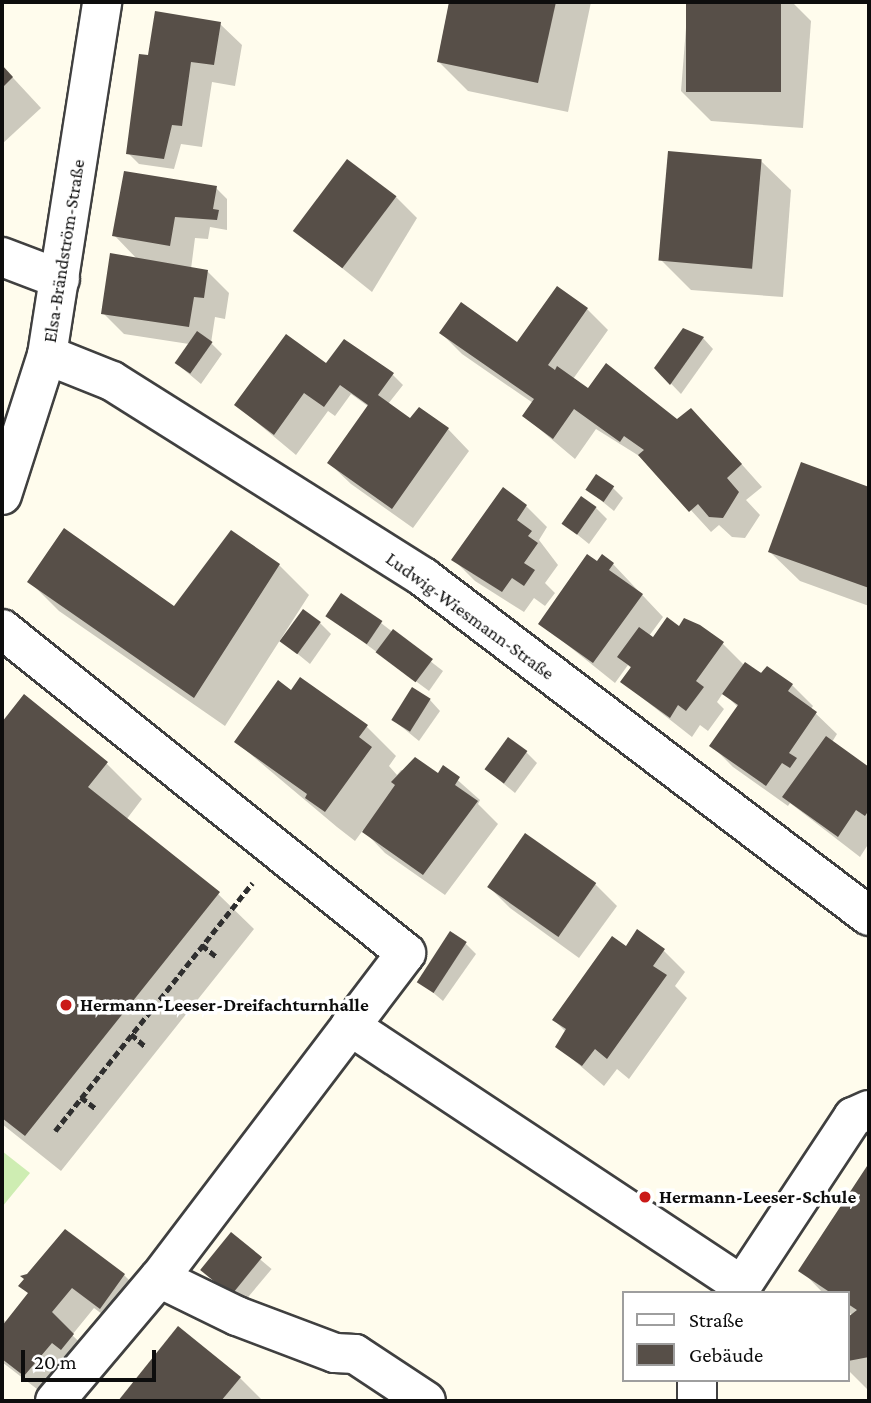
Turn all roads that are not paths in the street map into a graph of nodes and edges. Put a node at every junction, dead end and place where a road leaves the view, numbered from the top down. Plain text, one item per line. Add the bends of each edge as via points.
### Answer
1 (102, 2) edge
2 (2, 257) edge
3 (60, 279) junction
4 (47, 355) junction
5 (2, 495) edge
6 (2, 629) edge
7 (869, 916) edge
8 (350, 1026) junction
9 (869, 1110) edge
10 (159, 1278) junction
11 (739, 1289) edge
12 (697, 1382) edge
13 (55, 1401) edge
14 (426, 1401) edge
15 (697, 1401) edge

1 - 3 street, Elsa-Brändström-Straße
2 - 3 street
3 - 4 street, Elsa-Brändström-Straße
4 - 5 street, Elsa-Brändström-Straße
4 - 7 street, Ludwig-Wiesmann-Straße via 113,380 423,577
6 - 8 street via 406,953
8 - 10 street
8 - 11 street
9 - 11 street via 853,1116
10 - 13 street
10 - 14 street via 237,1316 335,1353 355,1354
12 - 15 street

